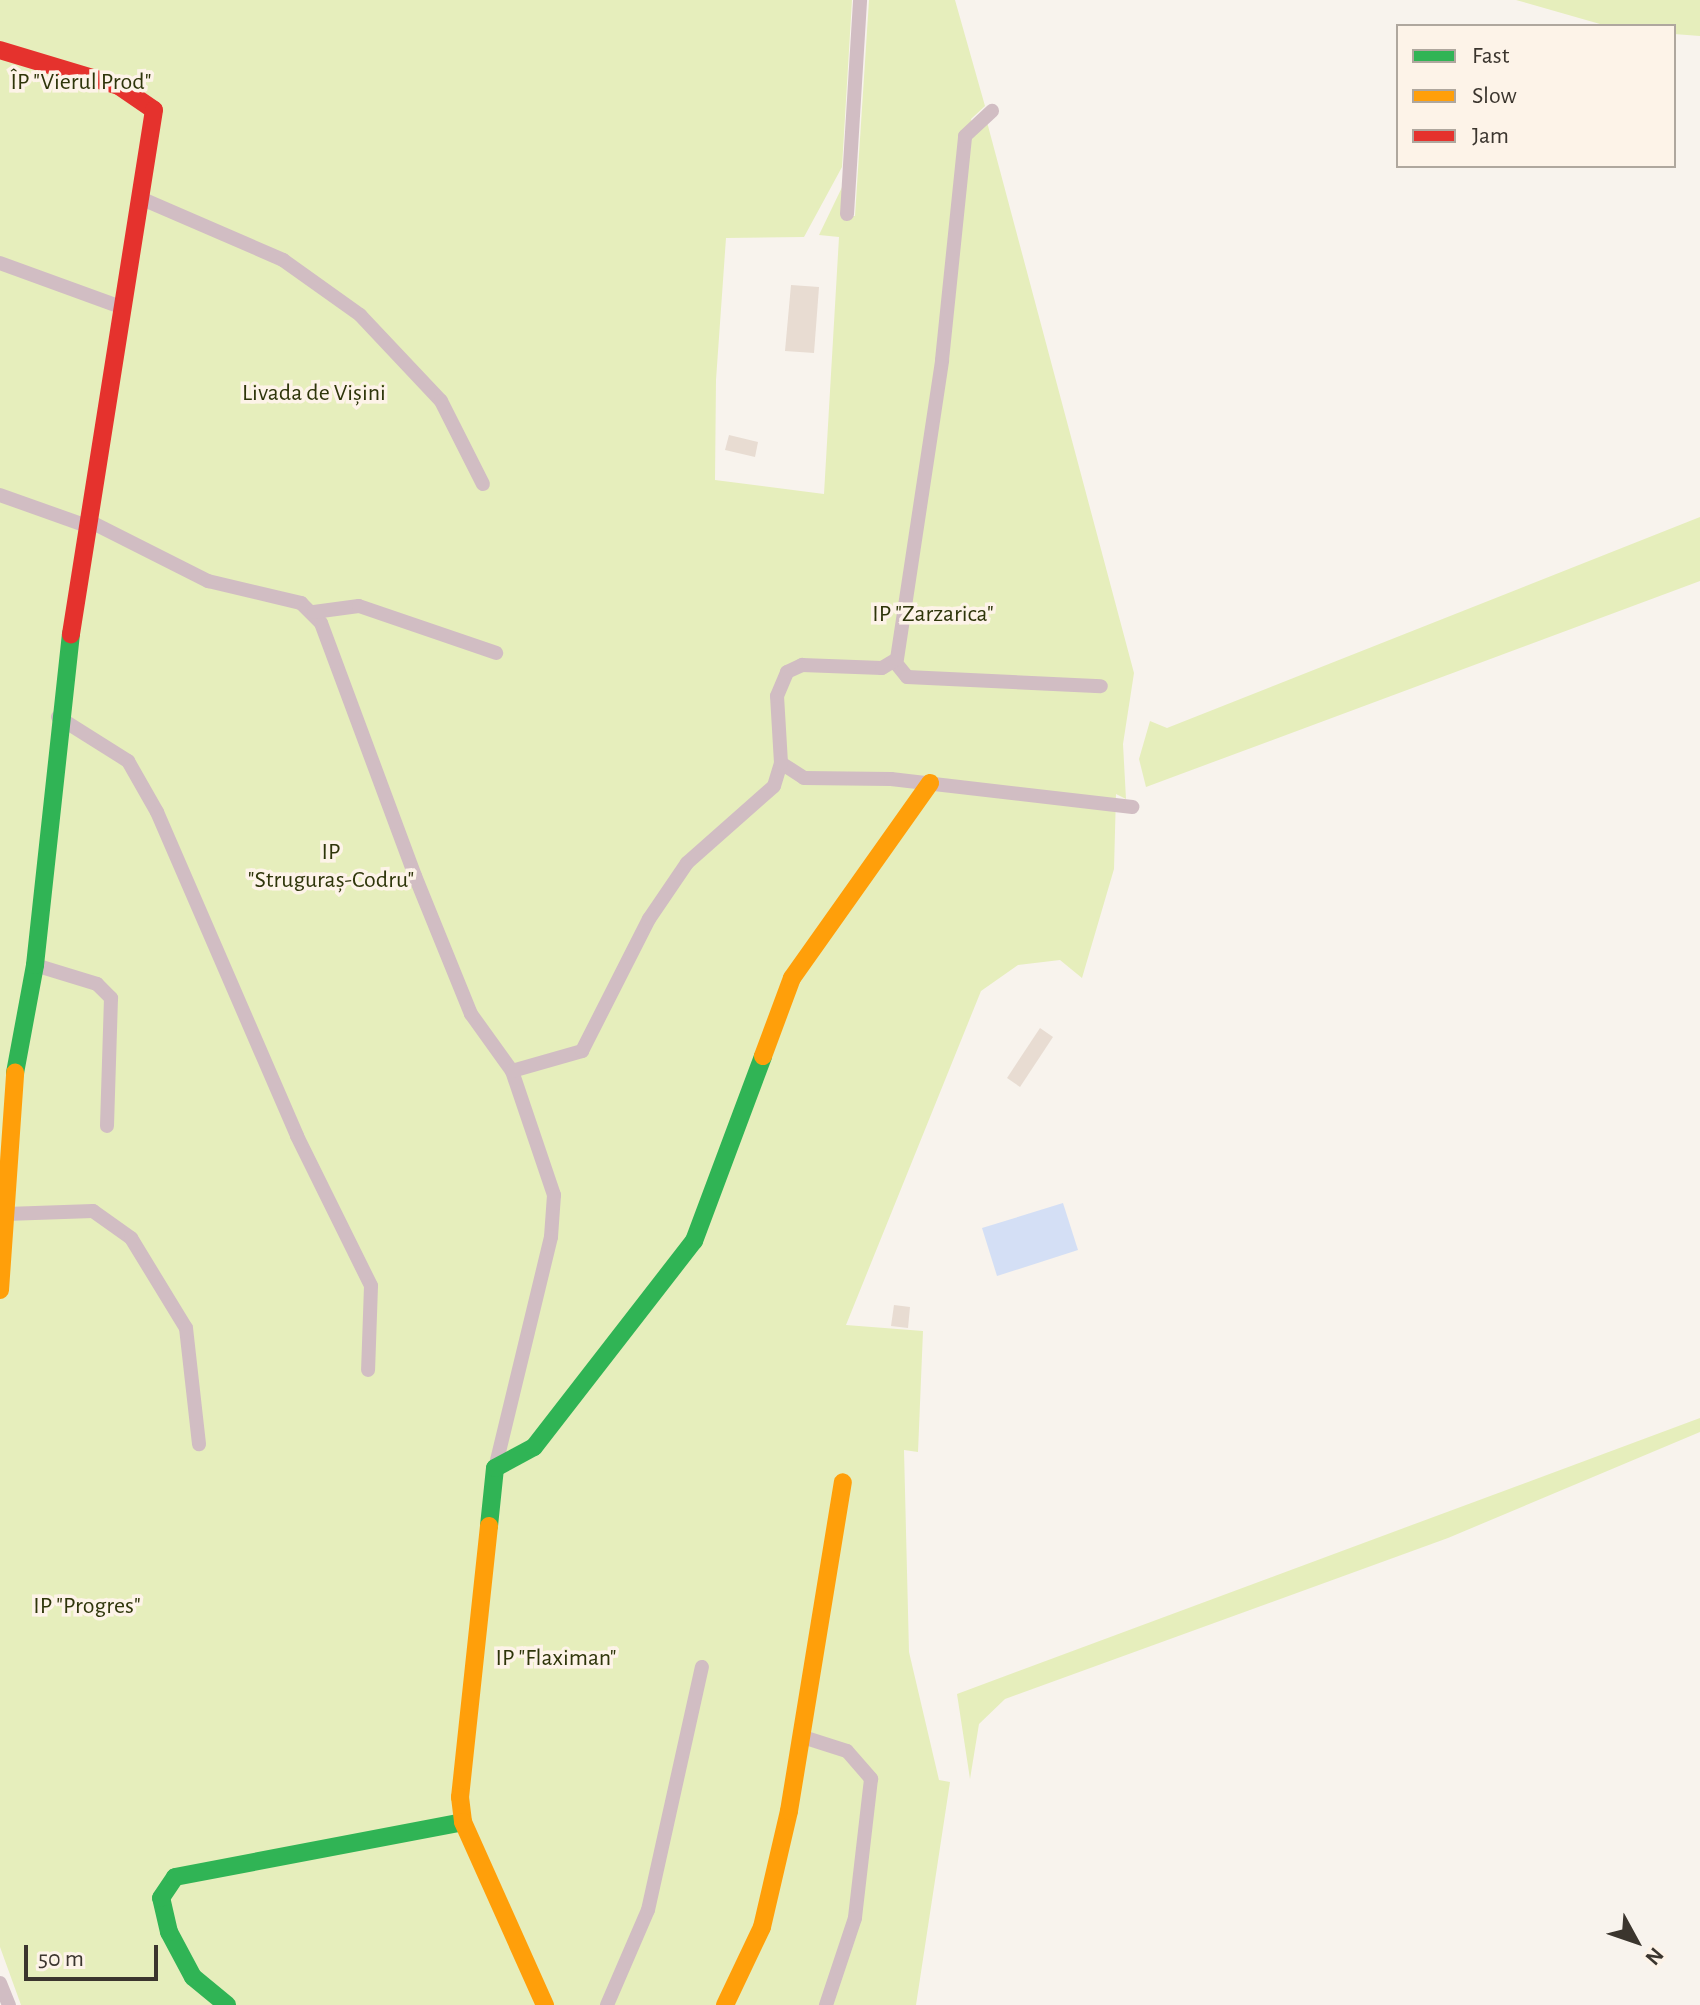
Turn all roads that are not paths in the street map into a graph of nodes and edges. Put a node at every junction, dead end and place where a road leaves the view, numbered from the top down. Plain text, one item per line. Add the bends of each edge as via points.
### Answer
1 (860, 0) edge
2 (0, 50) edge
3 (992, 111) dead end
4 (140, 198) junction
5 (847, 214) dead end
6 (0, 263) edge
7 (118, 306) junction
8 (483, 484) dead end
9 (0, 495) edge
10 (87, 523) junction
11 (314, 612) junction
12 (496, 653) dead end
13 (895, 662) junction
14 (1101, 686) dead end
15 (58, 717) junction
16 (781, 763) junction
17 (930, 783) junction
18 (1132, 807) dead end
19 (35, 965) junction
20 (512, 1071) junction
21 (107, 1126) dead end
22 (6, 1214) junction
23 (0, 1290) edge
24 (368, 1370) dead end
25 (199, 1444) dead end
26 (495, 1468) junction
27 (843, 1482) dead end
28 (702, 1667) dead end
29 (803, 1737) junction
30 (463, 1822) junction
31 (0, 1983) edge
32 (9, 2005) edge
33 (227, 2005) edge
34 (545, 2005) edge
35 (607, 2005) edge
36 (725, 2005) edge
37 (826, 2005) edge

1 - 5 street
2 - 4 street via 119,86 154,110
3 - 13 street via 965,136 942,360
4 - 7 street
4 - 8 street via 283,260 360,315 441,401
6 - 7 street
7 - 10 street
9 - 10 street
10 - 11 street via 196,577
10 - 15 street
11 - 12 street via 359,606
11 - 20 street via 471,1014
13 - 14 street via 907,677
13 - 16 street via 882,668 802,665 787,672 777,696
15 - 19 street
15 - 24 street via 128,761 157,812 297,1136 371,1286
16 - 17 street via 804,778
16 - 20 street via 774,786 687,863 649,919 582,1051
17 - 18 street
17 - 26 street via 884,857 792,978 694,1241 534,1447
19 - 21 street via 97,984 111,998
19 - 22 street via 17,1046
20 - 26 street via 554,1211
22 - 23 street
22 - 25 street via 93,1211 131,1238 186,1328
26 - 30 street via 482,1627 463,1731
27 - 29 street
28 - 35 street via 648,1910
29 - 36 street via 762,1927
29 - 37 street via 847,1751 871,1779 855,1918
30 - 33 street via 175,1877 161,1898 169,1932 193,1977
30 - 34 street
31 - 32 street

